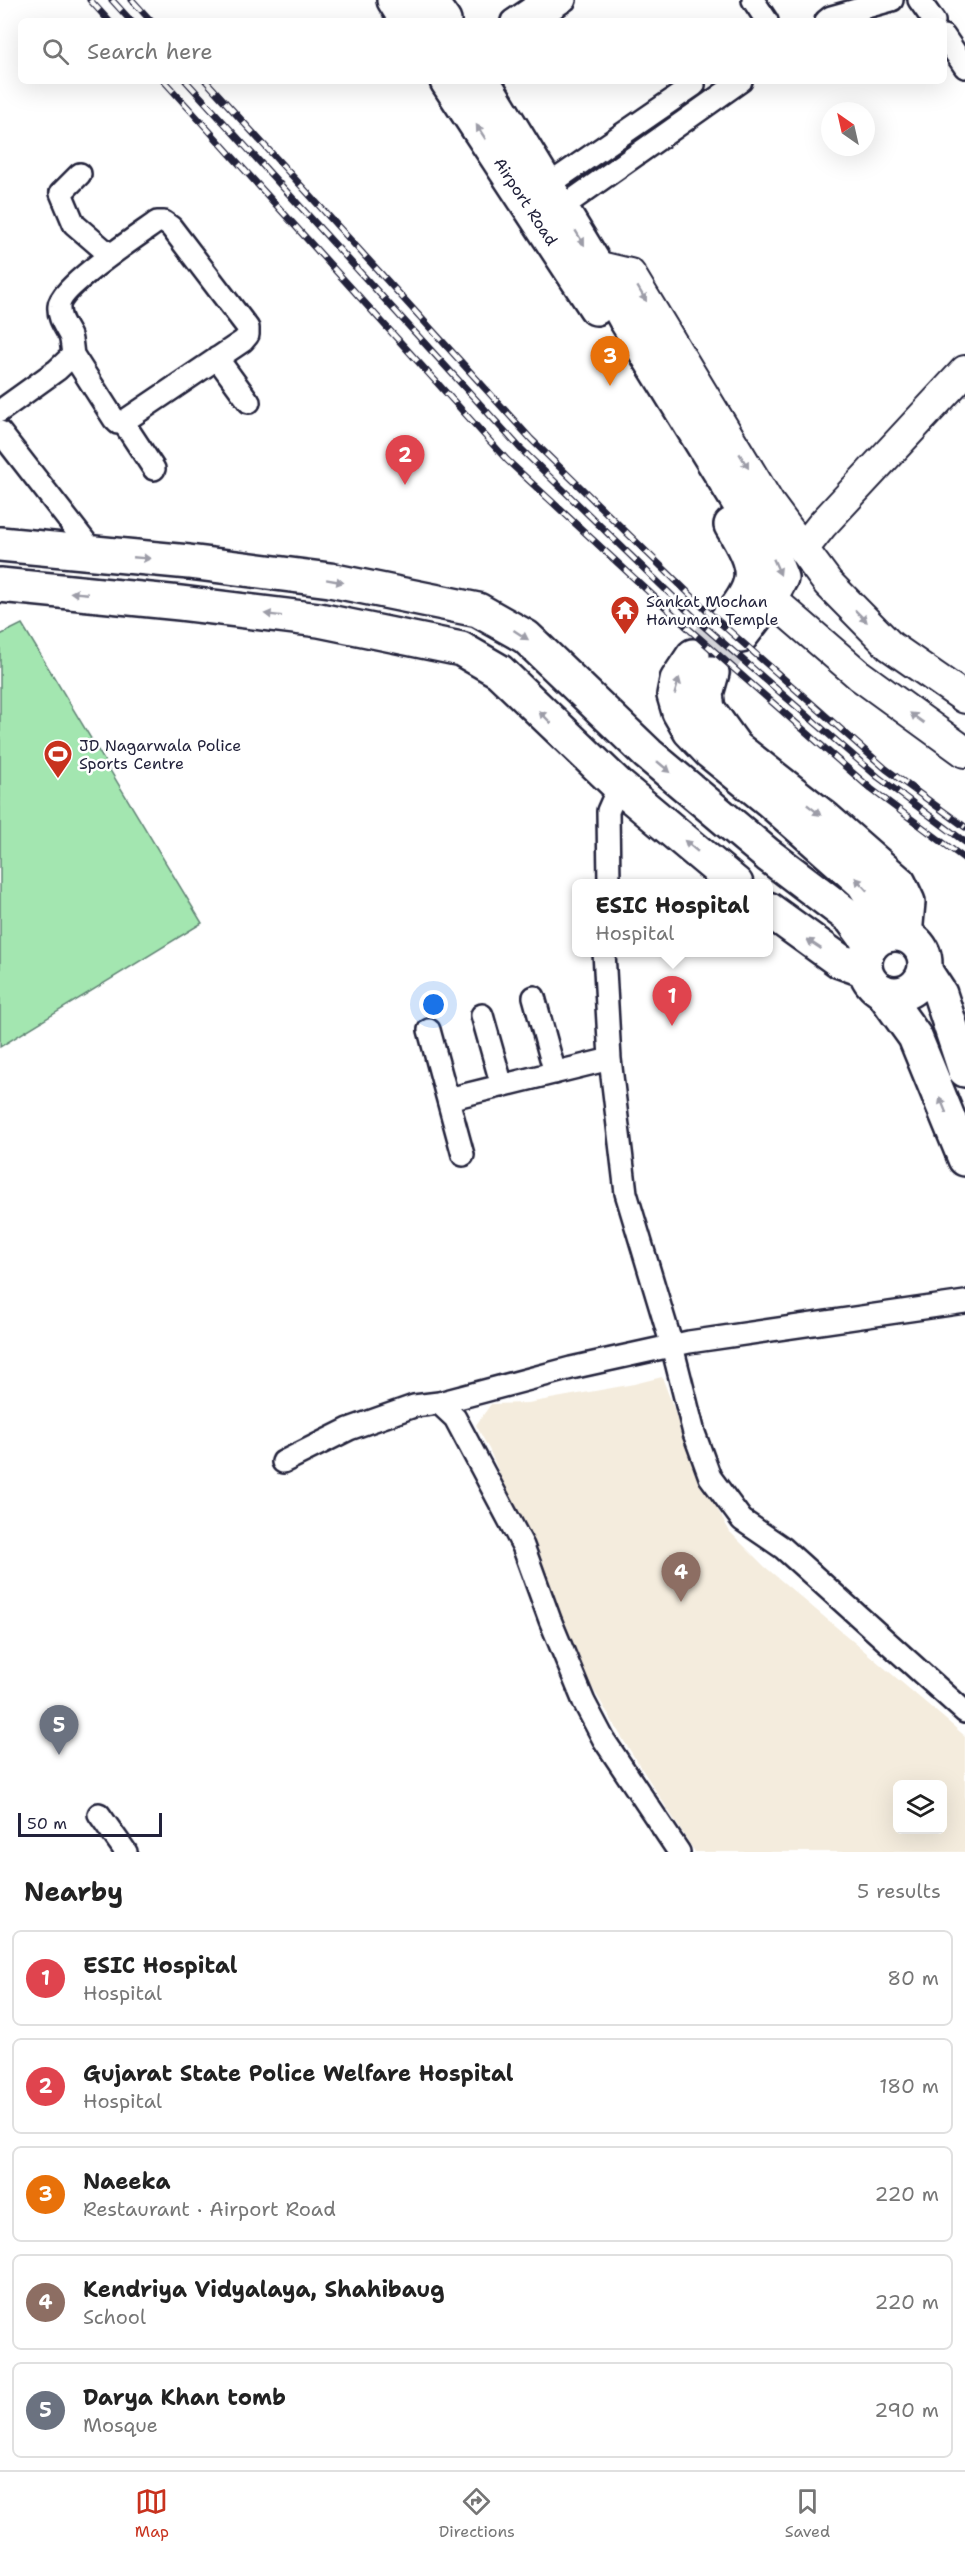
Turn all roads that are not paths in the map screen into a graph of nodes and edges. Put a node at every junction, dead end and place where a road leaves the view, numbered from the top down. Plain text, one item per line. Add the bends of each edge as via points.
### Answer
1 (394, 0) edge
2 (429, 0) edge
3 (543, 0) edge
4 (565, 0) edge
5 (753, 0) edge
6 (892, 0) edge
7 (919, 0) edge
8 (405, 18) edge
9 (442, 18) edge
10 (516, 18) edge
11 (538, 18) edge
12 (765, 18) edge
13 (836, 18) edge
14 (932, 18) edge
15 (947, 40) edge
16 (965, 67) edge
17 (449, 84) edge
18 (485, 84) edge
19 (736, 84) edge
20 (694, 85) dead end
21 (80, 174) dead end
22 (554, 197) junction
23 (110, 255) junction
24 (587, 272) junction
25 (615, 321) junction
26 (73, 355) junction
27 (218, 358) junction
28 (965, 371) edge
29 (249, 402) dead end
30 (0, 411) edge
31 (123, 422) junction
32 (0, 432) edge
33 (154, 469) dead end
34 (0, 544) edge
35 (803, 549) junction
36 (94, 554) junction
37 (0, 585) edge
38 (770, 598) junction
39 (703, 665) tunnel mouth
40 (965, 698) edge
41 (965, 752) edge
42 (619, 786) junction
43 (609, 879) edge
44 (730, 879) edge
45 (773, 913) edge
46 (882, 955) junction
47 (604, 957) edge
48 (925, 971) junction
49 (534, 997) dead end
50 (482, 1015) dead end
51 (429, 1030) dead end
52 (610, 1059) junction
53 (965, 1070) edge
54 (555, 1073) junction
55 (501, 1086) junction
56 (448, 1099) junction
57 (463, 1155) dead end
58 (965, 1159) edge
59 (965, 1302) edge
60 (672, 1346) junction
61 (439, 1403) junction
62 (283, 1462) dead end
63 (965, 1712) edge
64 (99, 1814) dead end
65 (126, 1852) edge
66 (679, 1852) edge

1 - 8 main road
2 - 9 main road
3 - 10 street
4 - 11 street
5 - 12 street
6 - 13 street
7 - 14 street
15 - 16 street
24 -> 17 main road, Airport Road
18 - 22 main road, Airport Road
19 - 22 street
20 - 22 street
21 - 23 street via 61,193 74,224
22 -> 24 main road, Airport Road
23 - 26 street via 63,295 58,304
23 - 27 street via 157,222 171,227 248,327 243,341
24 - 25 main road, Airport Road
24 -> 35 street via 630,274 770,504
25 -> 38 main road via 773,558 781,578
25 - 38 main road via 743,546 753,576 733,629
26 - 30 street
26 - 31 street via 114,419
27 - 29 street
27 - 31 street
28 - 35 street
31 - 33 street
32 - 36 street
34 - 36 main road
35 -> 40 street via 828,583 890,646
36 -> 46 main road via 330,580 478,610 526,637 648,754 851,918
42 -> 37 main road via 499,671 461,649 319,620
41 -> 38 street via 859,675
39 - 46 main road via 677,680 674,695 690,731 863,883 876,903
42 - 43 street via 608,811
44 -> 42 main road
46 -> 45 main road via 840,961
46 - 48 main road via 913,939 924,953
46 - 48 main road via 890,994 908,992
58 -> 46 main road
47 - 52 street
48 - 53 main road via 940,994
49 - 54 street
50 - 55 street
51 - 56 street
52 - 54 street
52 - 60 street via 626,1193
54 - 55 street
55 - 56 street
56 - 57 street
59 - 60 street
60 - 61 street
60 - 63 street via 694,1433 710,1477 742,1520 783,1548
61 - 62 street via 414,1406 349,1428
61 - 66 street via 455,1418 524,1546 550,1620 604,1740
64 - 65 street

